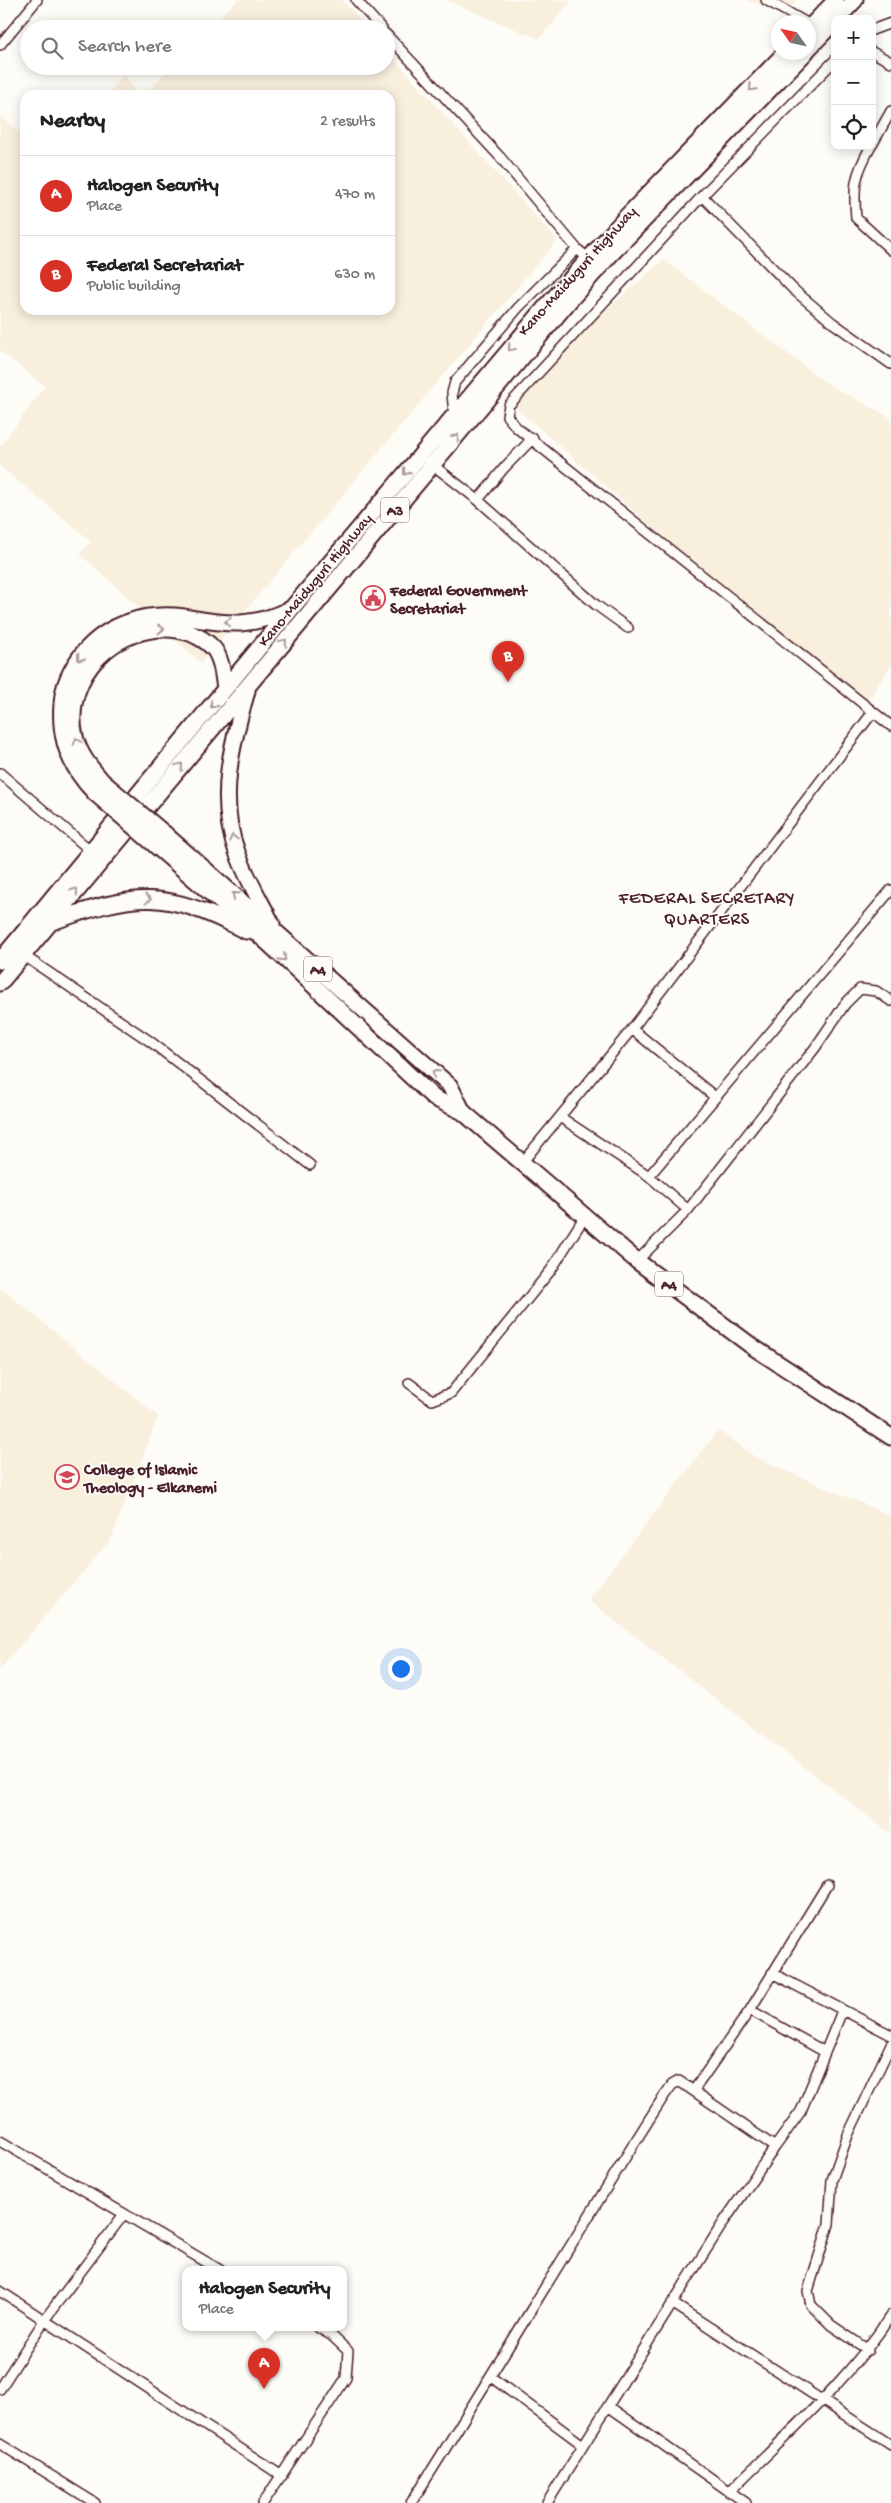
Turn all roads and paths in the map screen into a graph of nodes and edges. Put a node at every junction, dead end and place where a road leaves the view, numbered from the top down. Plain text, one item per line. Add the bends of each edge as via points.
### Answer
1 (37, 0) edge
2 (356, 0) edge
3 (766, 0) edge
4 (836, 0) edge
5 (855, 0) edge
6 (790, 15) edge
7 (841, 15) edge
8 (816, 19) edge
9 (21, 20) edge
10 (374, 20) edge
11 (20, 21) edge
12 (891, 22) edge
13 (831, 25) edge
14 (876, 28) edge
15 (816, 41) edge
16 (395, 44) edge
17 (0, 45) edge
18 (876, 54) edge
19 (778, 60) edge
20 (798, 60) edge
21 (891, 62) edge
22 (831, 64) edge
23 (891, 111) edge
24 (876, 138) edge
25 (869, 150) edge
26 (702, 196) junction
27 (891, 250) edge
28 (583, 254) junction
29 (891, 364) edge
30 (454, 415) junction
31 (533, 438) junction
32 (420, 455) junction
33 (432, 465) junction
34 (478, 500) junction
35 (292, 608) junction
36 (628, 628) dead end
37 (248, 685) junction
38 (225, 689) junction
39 (873, 712) junction
40 (891, 726) edge
41 (0, 773) edge
42 (99, 787) junction
43 (91, 851) junction
44 (891, 890) edge
45 (50, 922) junction
46 (271, 936) junction
47 (23, 955) junction
48 (0, 961) edge
49 (0, 983) edge
50 (891, 1001) edge
51 (632, 1029) junction
52 (715, 1097) junction
53 (560, 1117) junction
54 (522, 1164) junction
55 (310, 1165) dead end
56 (649, 1176) junction
57 (688, 1210) junction
58 (585, 1216) junction
59 (638, 1261) junction
60 (409, 1383) dead end
61 (891, 1437) edge
62 (826, 1885) dead end
63 (772, 1973) junction
64 (750, 2010) junction
65 (842, 2011) junction
66 (891, 2036) edge
67 (891, 2044) edge
68 (825, 2052) junction
69 (694, 2090) junction
70 (0, 2141) edge
71 (775, 2147) junction
72 (124, 2214) junction
73 (213, 2266) edge
74 (0, 2291) edge
75 (672, 2303) junction
76 (891, 2315) edge
77 (44, 2319) junction
78 (324, 2331) edge
79 (868, 2350) junction
80 (491, 2377) junction
81 (0, 2388) edge
82 (821, 2401) junction
83 (608, 2406) junction
84 (0, 2444) edge
85 (584, 2445) junction
86 (891, 2445) edge
87 (282, 2476) junction
88 (729, 2492) junction
89 (95, 2503) edge
90 (263, 2503) edge
91 (411, 2503) edge
92 (547, 2503) edge
93 (746, 2503) edge

1 - 9 street
2 - 10 street
3 - 6 street
4 - 8 highway
5 - 7 highway
11 - 17 street
12 - 14 street
13 - 15 highway
16 - 28 street via 500,157
18 - 21 street
19 -> 28 highway, Kano-Maiduguri Highway / A3
33 -> 20 highway, Kano-Maiduguri Highway / A3 via 610,254
22 - 26 street
23 - 24 street
25 - 27 street via 857,171 856,218
26 - 29 street via 794,290 833,323
26 - 31 street via 509,405 507,416 517,428
28 -> 30 highway, Kano-Maiduguri Highway / A3
28 - 30 street via 518,308 455,382 452,393
30 - 32 highway, Kano-Maiduguri Highway / A3
31 - 34 street
31 - 39 street
32 - 33 street
32 -> 35 highway, Kano-Maiduguri Highway / A3
33 - 34 street
37 -> 33 highway, Kano-Maiduguri Highway / A3
34 - 36 street via 596,606
35 - 38 highway, Kano-Maiduguri Highway / A3
35 -> 42 highway, A4 via 274,617 240,623 145,617 112,628 88,648 67,679 60,719 63,740 76,771
45 -> 37 highway, Kano-Maiduguri Highway / A3
46 -> 37 highway via 236,851 228,815 227,778
42 -> 38 highway, A4 via 76,739 73,709 89,668 115,643 148,629 186,631 214,650 220,660
38 -> 43 highway, Kano-Maiduguri Highway / A3
39 - 40 street
39 - 51 street
41 - 43 street
42 - 46 highway, A4, bridge
43 - 48 highway, Kano-Maiduguri Highway / A3
44 - 52 street
45 -> 46 highway via 125,899 152,898 178,902
45 - 47 highway, Kano-Maiduguri Highway / A3
46 - 54 highway, A4 via 450,1086 463,1112
47 - 49 highway, Kano-Maiduguri Highway / A3
47 - 55 street via 151,1042
50 - 57 street via 876,992 860,989 845,1004 815,1048
51 - 52 street
51 - 53 street
52 - 56 street
53 - 54 street
53 - 56 street
54 - 58 highway, A4
56 - 57 street
57 - 59 street
58 - 59 highway, A4
58 - 60 street via 551,1270 451,1393 432,1400
59 - 61 highway, A4 via 753,1347
62 - 63 street
63 - 64 street
63 - 65 street
64 - 68 street
64 - 69 street
65 - 66 street
65 - 68 street
67 - 79 street via 844,2144 832,2180 829,2224 808,2290 811,2305 831,2325
68 - 71 street via 801,2111
69 - 71 street
69 - 80 street via 679,2081 664,2096 579,2228
70 - 72 street
71 - 75 street
72 - 73 street
72 - 77 street
74 - 77 street
75 - 82 street
75 - 83 street
76 - 79 street
77 - 81 street
77 - 87 street
78 - 87 street via 348,2351 346,2378
79 - 82 street
80 - 85 street
80 - 91 street
82 - 86 street
82 - 88 street
83 - 85 street
83 - 88 street
84 - 89 street
85 - 92 street
87 - 90 street
88 - 93 street

